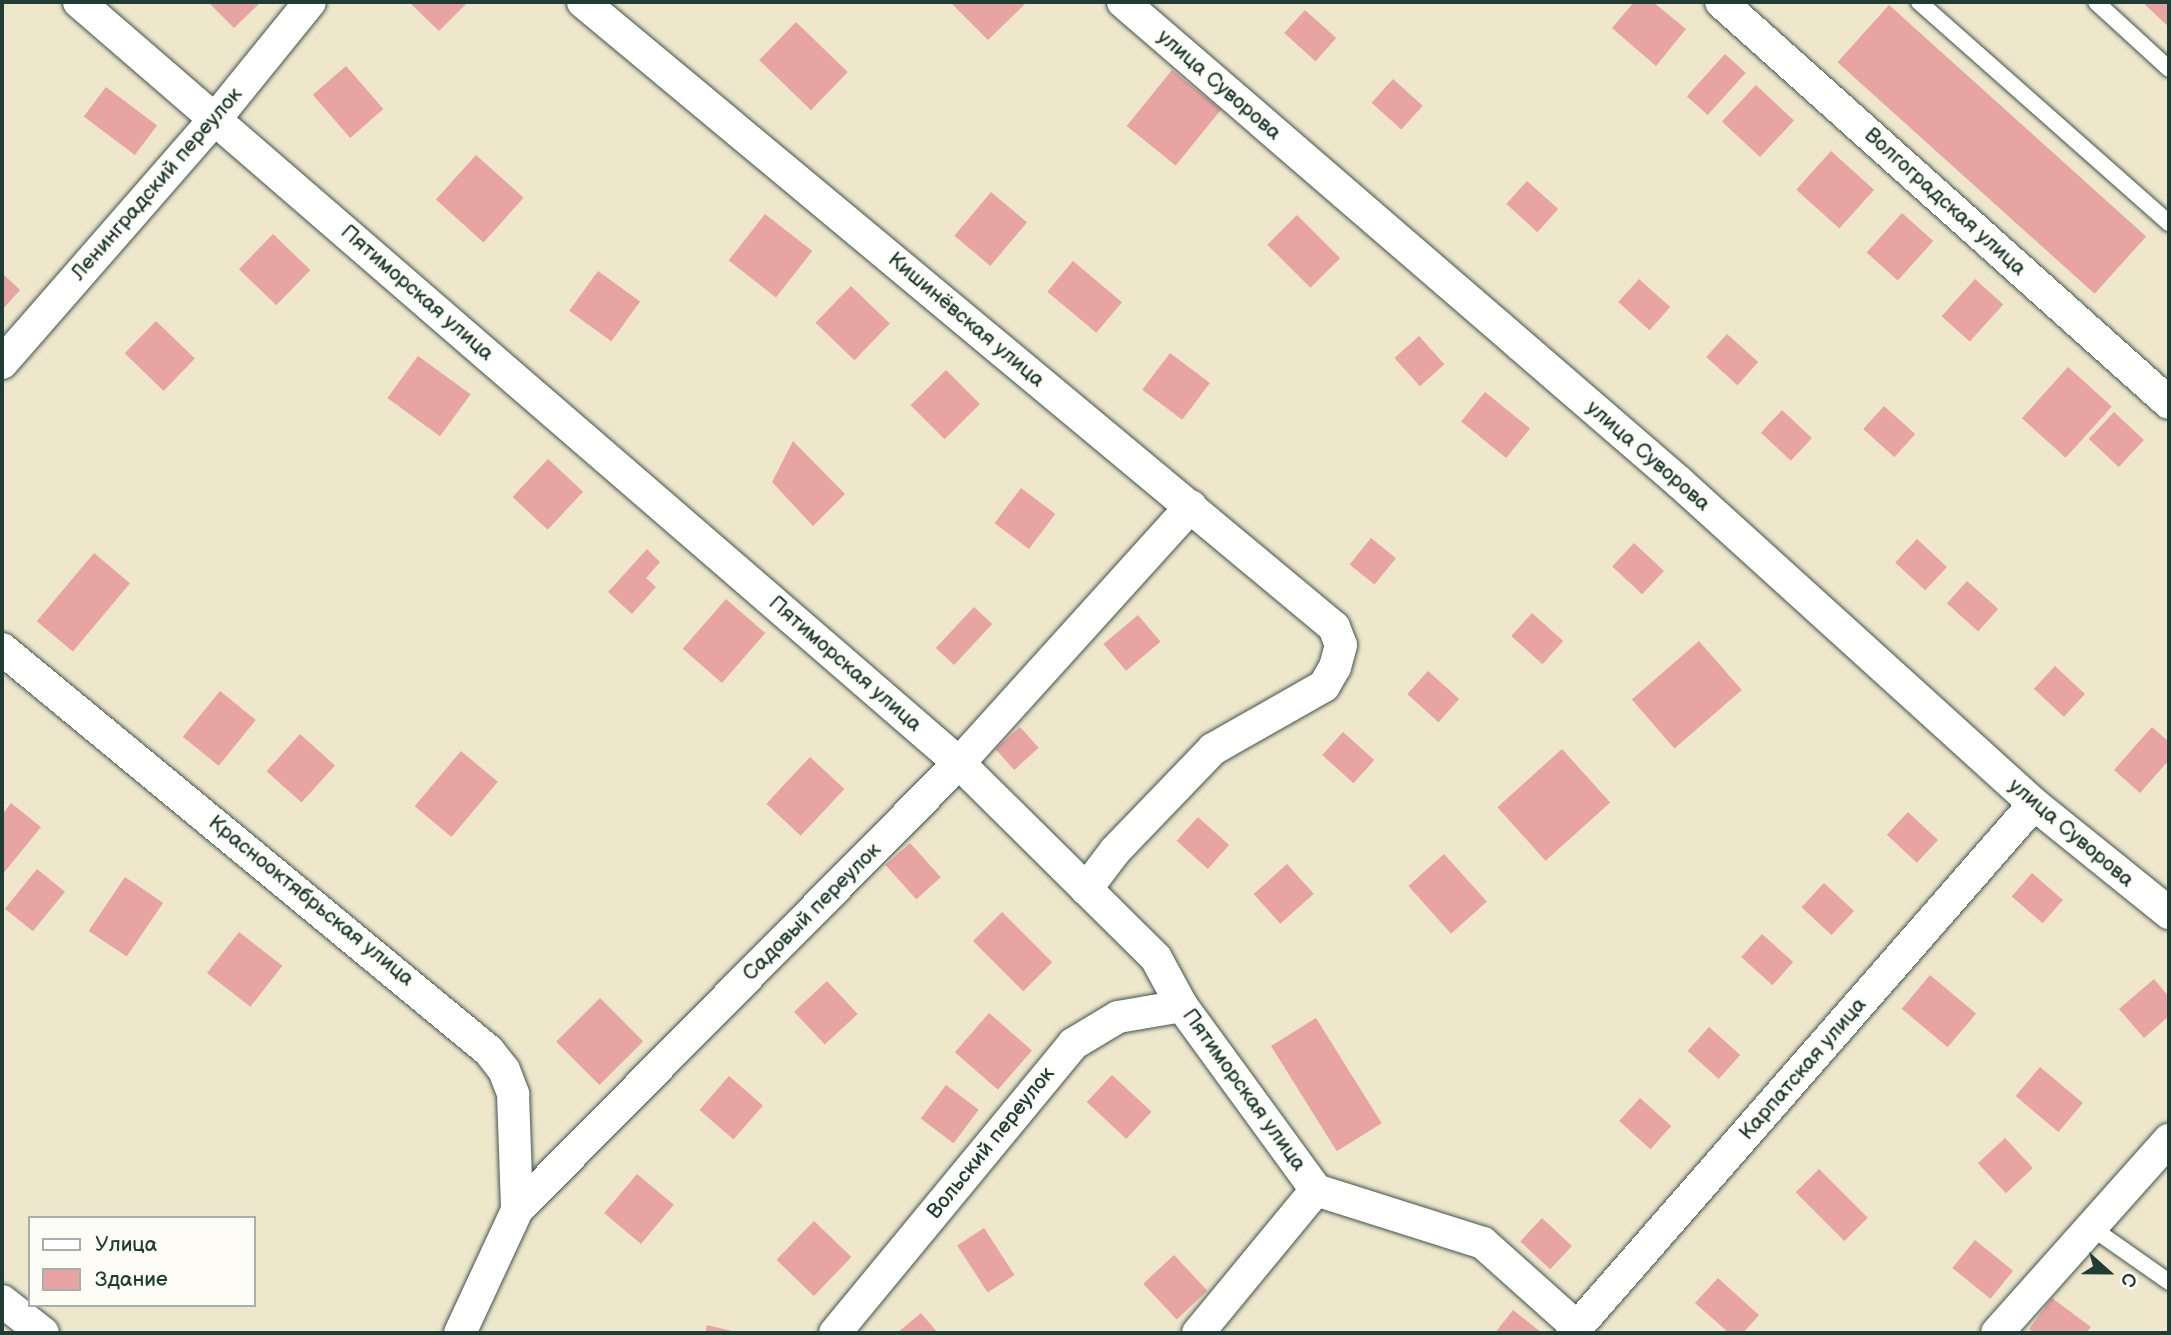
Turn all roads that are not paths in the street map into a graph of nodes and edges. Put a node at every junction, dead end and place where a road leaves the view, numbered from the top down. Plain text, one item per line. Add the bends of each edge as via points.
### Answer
1 (79, 2) edge
2 (310, 2) edge
3 (583, 2) edge
4 (1123, 2) edge
5 (1721, 2) edge
6 (1919, 2) edge
7 (2096, 2) edge
8 (2169, 68) edge
9 (216, 118) junction
10 (2169, 223) edge
11 (2, 363) edge
12 (2169, 403) edge
13 (1191, 506) junction
14 (2, 649) edge
15 (960, 764) junction
16 (2034, 804) junction
17 (1086, 889) junction
18 (2169, 913) edge
19 (1182, 1006) junction
20 (2169, 1140) edge
21 (1316, 1190) junction
22 (517, 1210) junction
23 (2092, 1228) junction
24 (2169, 1282) edge
25 (2, 1301) edge
26 (1574, 1330) edge
27 (43, 1333) edge
28 (460, 1333) edge
29 (835, 1333) edge
30 (1198, 1333) edge
31 (1997, 1333) edge

1 - 9 street, Пятиморская улица
2 - 9 street, Ленинградский переулок
3 - 13 street, Кишинёвская улица
4 - 16 street, улица Суворова via 1679,482
5 - 12 street, Волгоградская улица
6 - 10 lane
7 - 8 lane
9 - 11 street, Ленинградский переулок
9 - 15 street, Пятиморская улица
13 - 15 street, Садовый переулок
13 - 17 street, Кишинёвская улица via 1334,627 1341,645 1335,667 1324,686 1213,748 1115,851
14 - 22 street, Краснооктябрьская улица via 489,1051 504,1070 513,1094
15 - 17 street, Пятиморская улица
15 - 22 street, Садовый переулок
16 - 18 street, улица Суворова
16 - 26 street, Карпатская улица
17 - 19 street, Пятиморская улица via 1156,958
19 - 21 street, Пятиморская улица
19 - 29 street, Вольский переулок via 1118,1017 1073,1044
20 - 23 street
21 - 26 street, Пятиморская улица via 1483,1243
21 - 30 street
22 - 28 street, Садовый переулок
23 - 24 lane
23 - 31 street
25 - 27 street

